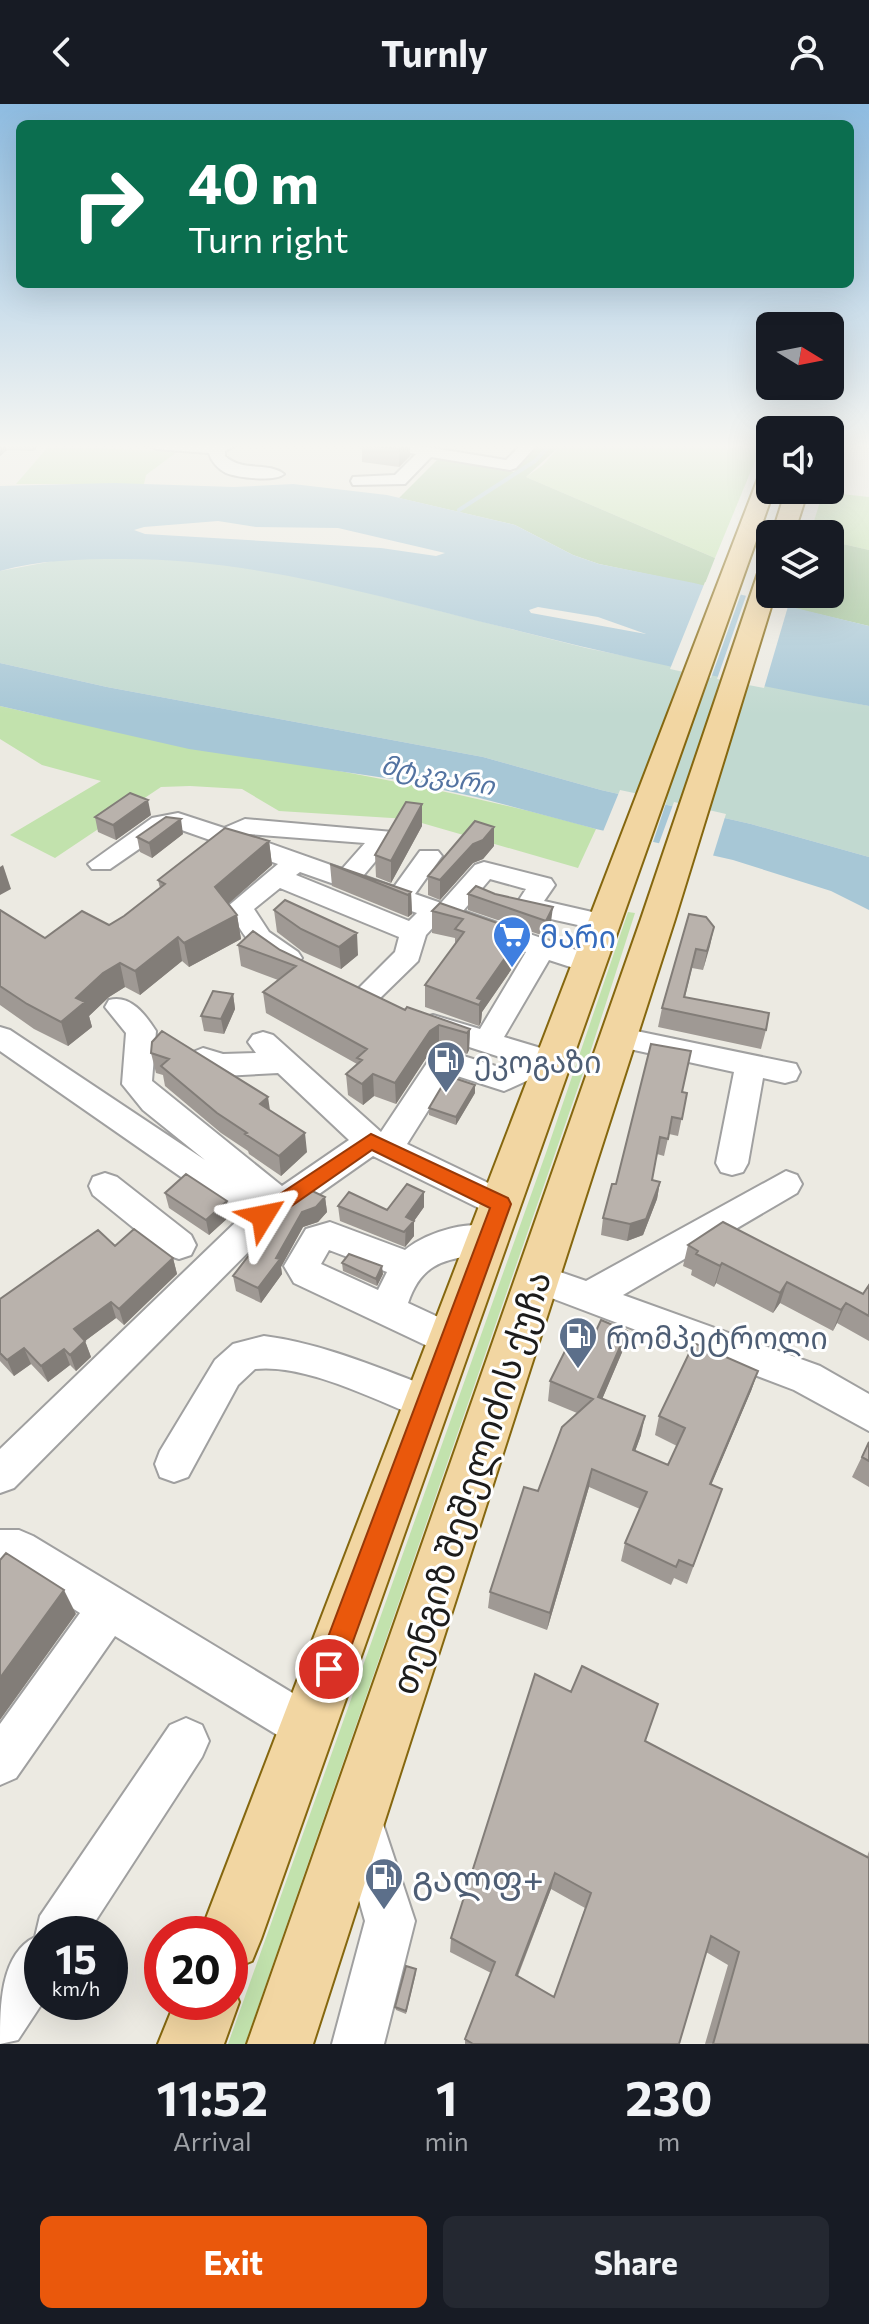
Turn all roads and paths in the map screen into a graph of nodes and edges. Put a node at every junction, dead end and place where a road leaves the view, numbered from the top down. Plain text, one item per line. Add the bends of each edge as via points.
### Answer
1 (747, 535) edge
2 (759, 608) edge
3 (224, 837) junction
4 (429, 856) dead end
5 (199, 857) edge
6 (101, 864) dead end
7 (288, 869) junction
8 (348, 878) junction
9 (401, 896) junction
10 (442, 910) junction
11 (601, 932) junction
12 (413, 933) junction
13 (542, 948) junction
14 (308, 969) edge
15 (337, 982) edge
16 (366, 995) junction
17 (119, 1007) dead end
18 (617, 1037) junction
19 (2, 1041) edge
20 (487, 1042) junction
21 (203, 1059) edge
22 (548, 1062) junction
23 (750, 1065) junction
24 (785, 1072) dead end
25 (379, 1145) junction
26 (732, 1163) dead end
27 (786, 1184) dead end
28 (105, 1186) dead end
29 (272, 1209) junction
30 (495, 1221) junction
31 (179, 1245) dead end
32 (410, 1266) junction
33 (537, 1278) junction
34 (590, 1296) junction
35 (387, 1312) junction
36 (451, 1340) junction
37 (427, 1403) junction
38 (869, 1414) edge
39 (174, 1464) dead end
40 (0, 1475) edge
41 (0, 1550) edge
42 (109, 1608) junction
43 (308, 1728) junction
44 (186, 1741) dead end
45 (0, 1762) edge
46 (358, 1814) junction
47 (70, 1916) edge
48 (239, 1916) edge
49 (24, 1986) edge
50 (200, 2020) edge
51 (0, 2022) edge
52 (288, 2031) edge
53 (191, 2044) edge
54 (358, 2044) edge

1 - 11 main road, თენგიზ შეშელიძის ქუჩა
2 - 18 main road, თენგიზ შეშელიძის ქუჩა
3 - 5 street
3 - 6 street via 178,820 166,821
3 - 7 street
3 - 8 street via 245,826 384,837
4 - 9 street
7 - 8 street
7 - 12 street
7 - 14 street via 240,907 259,938
8 - 9 street
9 - 10 street
10 - 11 street via 484,870 542,885 528,906
10 - 12 street
10 - 13 street
11 - 13 street
11 - 22 main road, თენგიზ შეშელიძის ქუჩა
12 - 16 street via 408,955
13 - 20 street
15 - 16 street
16 - 20 street via 432,1025
17 - 29 street via 141,1031 137,1084
18 - 23 street
18 - 33 main road, თენგიზ შეშელიძის ქუჩა
19 - 29 street
20 - 22 street
21 - 25 street via 223,1065 274,1052
22 - 25 street via 504,1080 444,1061
22 - 30 main road, თენგიზ შეშელიძის ქუჩა
23 - 24 street
23 - 26 street
25 - 29 street
25 - 30 street
27 - 34 street
28 - 31 street
29 - 40 street
30 - 32 street via 424,1252
30 - 36 main road, თენგიზ შეშელიძის ქუჩა
32 - 35 street via 395,1286
32 - 35 street via 330,1236 318,1239 302,1260 306,1273
33 - 34 street
33 - 46 main road, თენგიზ შეშელიძის ქუჩა
34 - 38 street via 807,1378
35 - 36 street
36 - 37 main road, თენგიზ შეშელიძის ქუჩა
37 - 39 street via 290,1355 249,1354 225,1374
37 - 43 main road, თენგიზ შეშელიძის ქუჩა
41 - 42 street via 19,1550
42 - 43 street
42 - 45 street
43 - 48 main road, თენგიზ შეშელიძის ქუჩა
44 - 47 street
46 - 52 main road, თენგიზ შეშელიძის ქუჩა
46 - 54 street via 390,1921
49 - 51 street
50 - 53 main road

